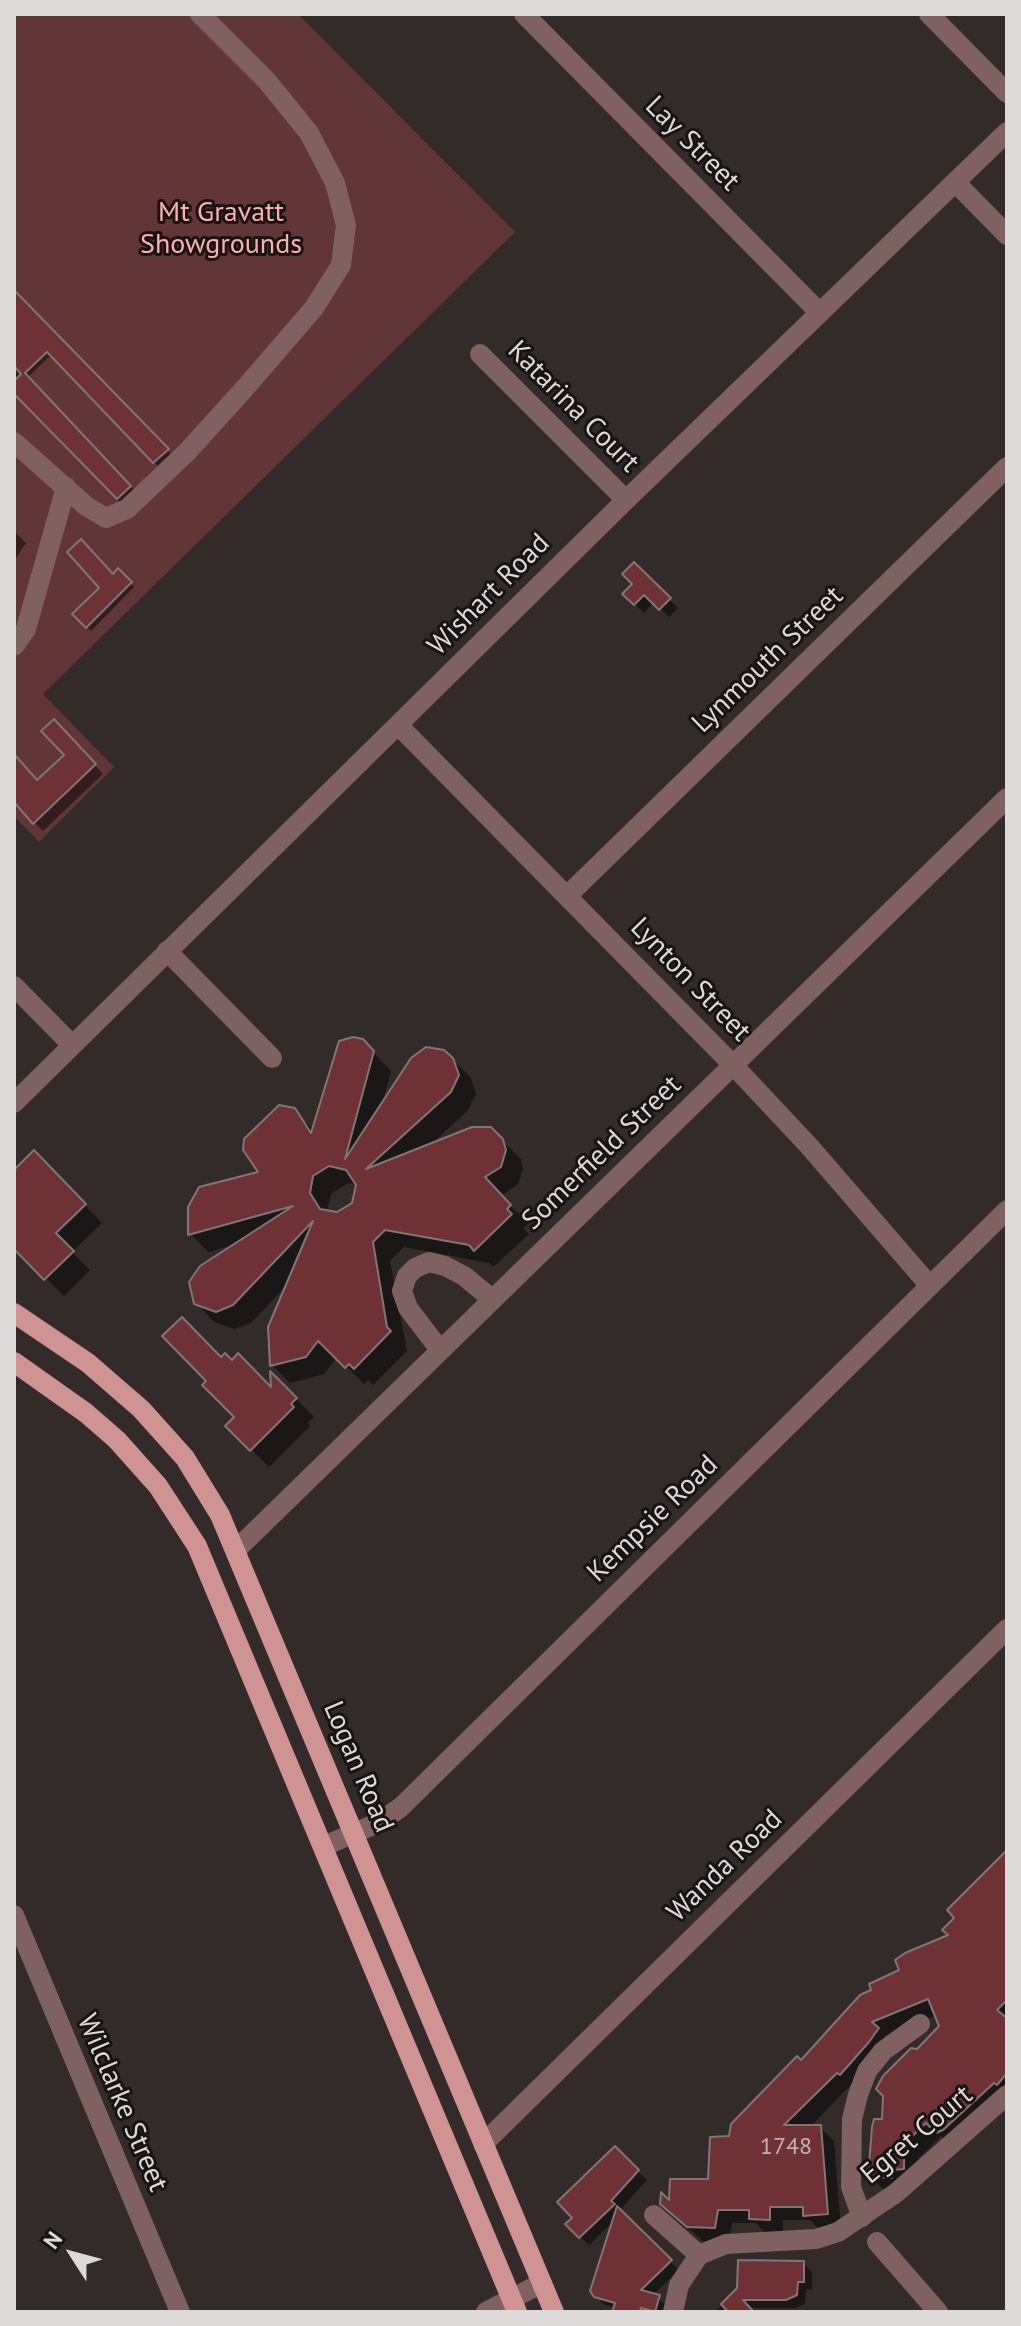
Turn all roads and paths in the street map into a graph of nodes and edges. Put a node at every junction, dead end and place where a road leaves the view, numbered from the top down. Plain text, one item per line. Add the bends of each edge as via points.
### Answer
1 (200, 14) edge
2 (524, 14) edge
3 (929, 14) edge
4 (1007, 93) edge
5 (1007, 132) edge
6 (956, 183) junction
7 (1007, 235) edge
8 (820, 313) junction
9 (480, 354) dead end
10 (14, 442) edge
11 (1007, 467) edge
12 (66, 487) junction
13 (626, 500) junction
14 (14, 646) edge
15 (398, 725) junction
16 (1007, 798) edge
17 (569, 894) junction
18 (167, 951) junction
19 (14, 986) edge
20 (72, 1045) junction
21 (272, 1058) dead end
22 (733, 1065) junction
23 (14, 1103) edge
24 (1007, 1210) edge
25 (930, 1286) junction
26 (492, 1299) junction
27 (14, 1313) edge
28 (440, 1350) junction
29 (14, 1362) edge
30 (237, 1549) junction
31 (1007, 1629) edge
32 (354, 1832) junction
33 (324, 1846) junction
34 (14, 1915) edge
35 (920, 2024) dead end
36 (1007, 2095) edge
37 (483, 2144) junction
38 (654, 2215) dead end
39 (862, 2217) junction
40 (877, 2242) dead end
41 (699, 2255) junction
42 (542, 2283) junction
43 (514, 2305) edge
44 (180, 2312) edge
45 (486, 2312) edge
46 (554, 2312) edge
47 (673, 2312) edge
48 (938, 2312) edge

1 - 12 street via 267,81 309,133 335,183 346,225 341,265 314,308 254,379 127,509 106,518
2 - 8 street, Lay Street
3 - 4 street
5 - 6 street, Wishart Road
6 - 7 street
6 - 8 street, Wishart Road
8 - 13 street, Wishart Road
9 - 13 street, Katarina Court
10 - 12 street
11 - 17 street, Lynmouth Street
12 - 14 street via 26,629
13 - 15 street, Wishart Road
15 - 17 street, Lynton Street
15 - 18 street, Wishart Road
16 - 22 street, Somerfield Street
17 - 22 street, Lynton Street
18 - 20 street, Wishart Road
18 - 21 street
19 - 20 street
20 - 23 street, Wishart Road
22 - 25 street, Lynton Street
22 - 26 street, Somerfield Street
24 - 25 street, Kempsie Road
25 - 32 street, Kempsie Road via 401,1807
26 - 28 street, Somerfield Street
26 - 28 street via 445,1266 429,1262 415,1268 402,1291 408,1308
27 - 30 main road, Logan Road via 88,1363 168,1437 203,1484
28 - 30 street, Somerfield Street
29 - 33 main road via 117,1440 180,1518 212,1579
30 - 32 main road, Logan Road
31 - 37 street, Wanda Road
32 - 33 street, Kempsie Road
32 - 37 main road, Logan Road
33 - 43 main road
34 - 44 street, Wilclarke Street
35 - 39 street via 883,2051 867,2071 858,2095 852,2119 851,2187
36 - 39 street, Egret Court
37 - 42 main road, Logan Road
38 - 41 street
39 - 41 street, Egret Court via 816,2239 726,2244
40 - 48 street
41 - 47 street via 679,2285
42 - 43 street
42 - 46 main road, Logan Road
43 - 45 street

